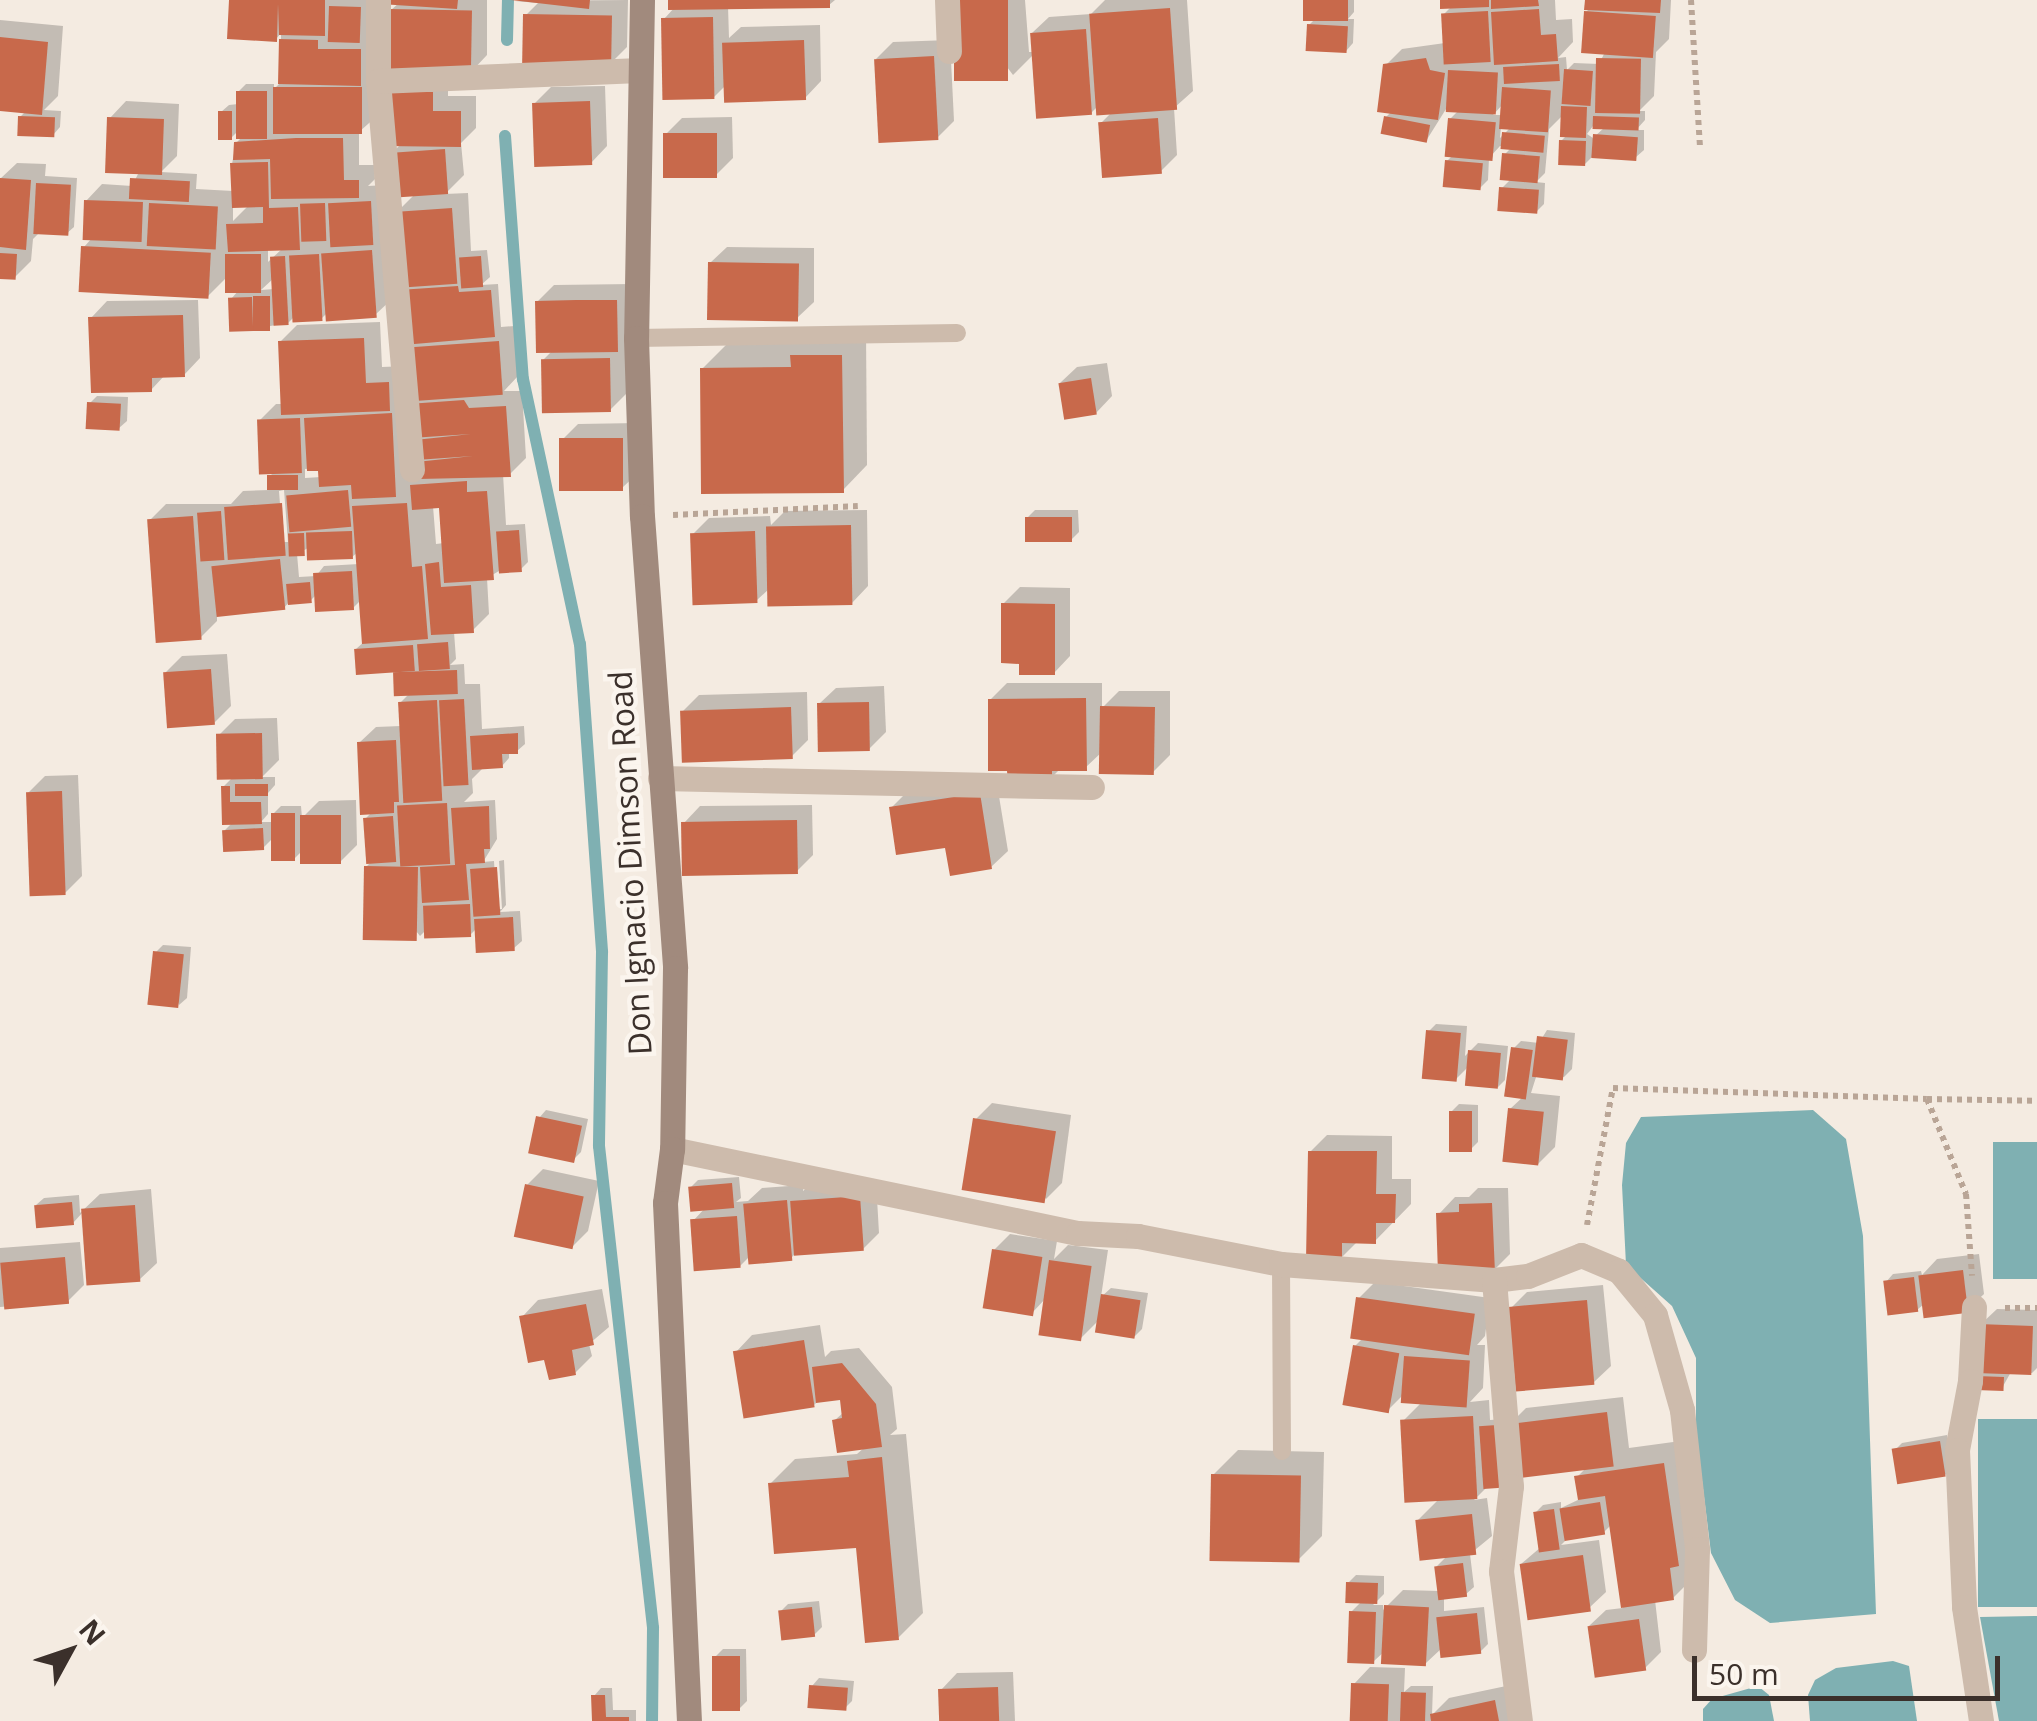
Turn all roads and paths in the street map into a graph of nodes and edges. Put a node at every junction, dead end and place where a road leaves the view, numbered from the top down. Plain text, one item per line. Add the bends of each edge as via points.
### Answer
1 (378, 0) edge
2 (642, 0) edge
3 (946, 0) edge
4 (1691, 0) edge
5 (949, 51) dead end
6 (640, 70) junction
7 (378, 81) junction
8 (1700, 146) dead end
9 (957, 332) dead end
10 (636, 338) junction
11 (412, 470) dead end
12 (858, 506) dead end
13 (642, 516) junction
14 (660, 778) junction
15 (1092, 787) dead end
16 (1927, 1099) junction
17 (2037, 1101) edge
18 (672, 1149) junction
19 (1582, 1256) junction
20 (1281, 1264) junction
21 (1494, 1280) junction
22 (1974, 1307) junction
23 (2037, 1308) edge
24 (1282, 1451) dead end
25 (1694, 1650) dead end
26 (689, 1721) edge
27 (1520, 1721) edge
28 (1981, 1721) edge

1 - 7 street
2 - 6 street, Don Ignacio Dimson Road
3 - 5 street
4 - 8 path
6 - 7 street
6 - 10 street, Don Ignacio Dimson Road
7 - 11 street
9 - 10 lane
10 - 13 street, Don Ignacio Dimson Road
12 - 13 path
13 - 14 street, Don Ignacio Dimson Road
14 - 15 street
14 - 18 street, Don Ignacio Dimson Road via 675,968
16 - 17 path
16 - 19 path via 1613,1088
16 - 22 path via 1966,1194
18 - 20 street via 1078,1233 1138,1236
18 - 26 street, Don Ignacio Dimson Road via 664,1202
19 - 21 street via 1528,1276
19 - 25 street via 1619,1270 1655,1315 1682,1410 1697,1548
20 - 21 street
20 - 24 lane
21 - 27 street via 1511,1486 1502,1572
22 - 23 path
22 - 28 street via 1957,1450 1964,1607

